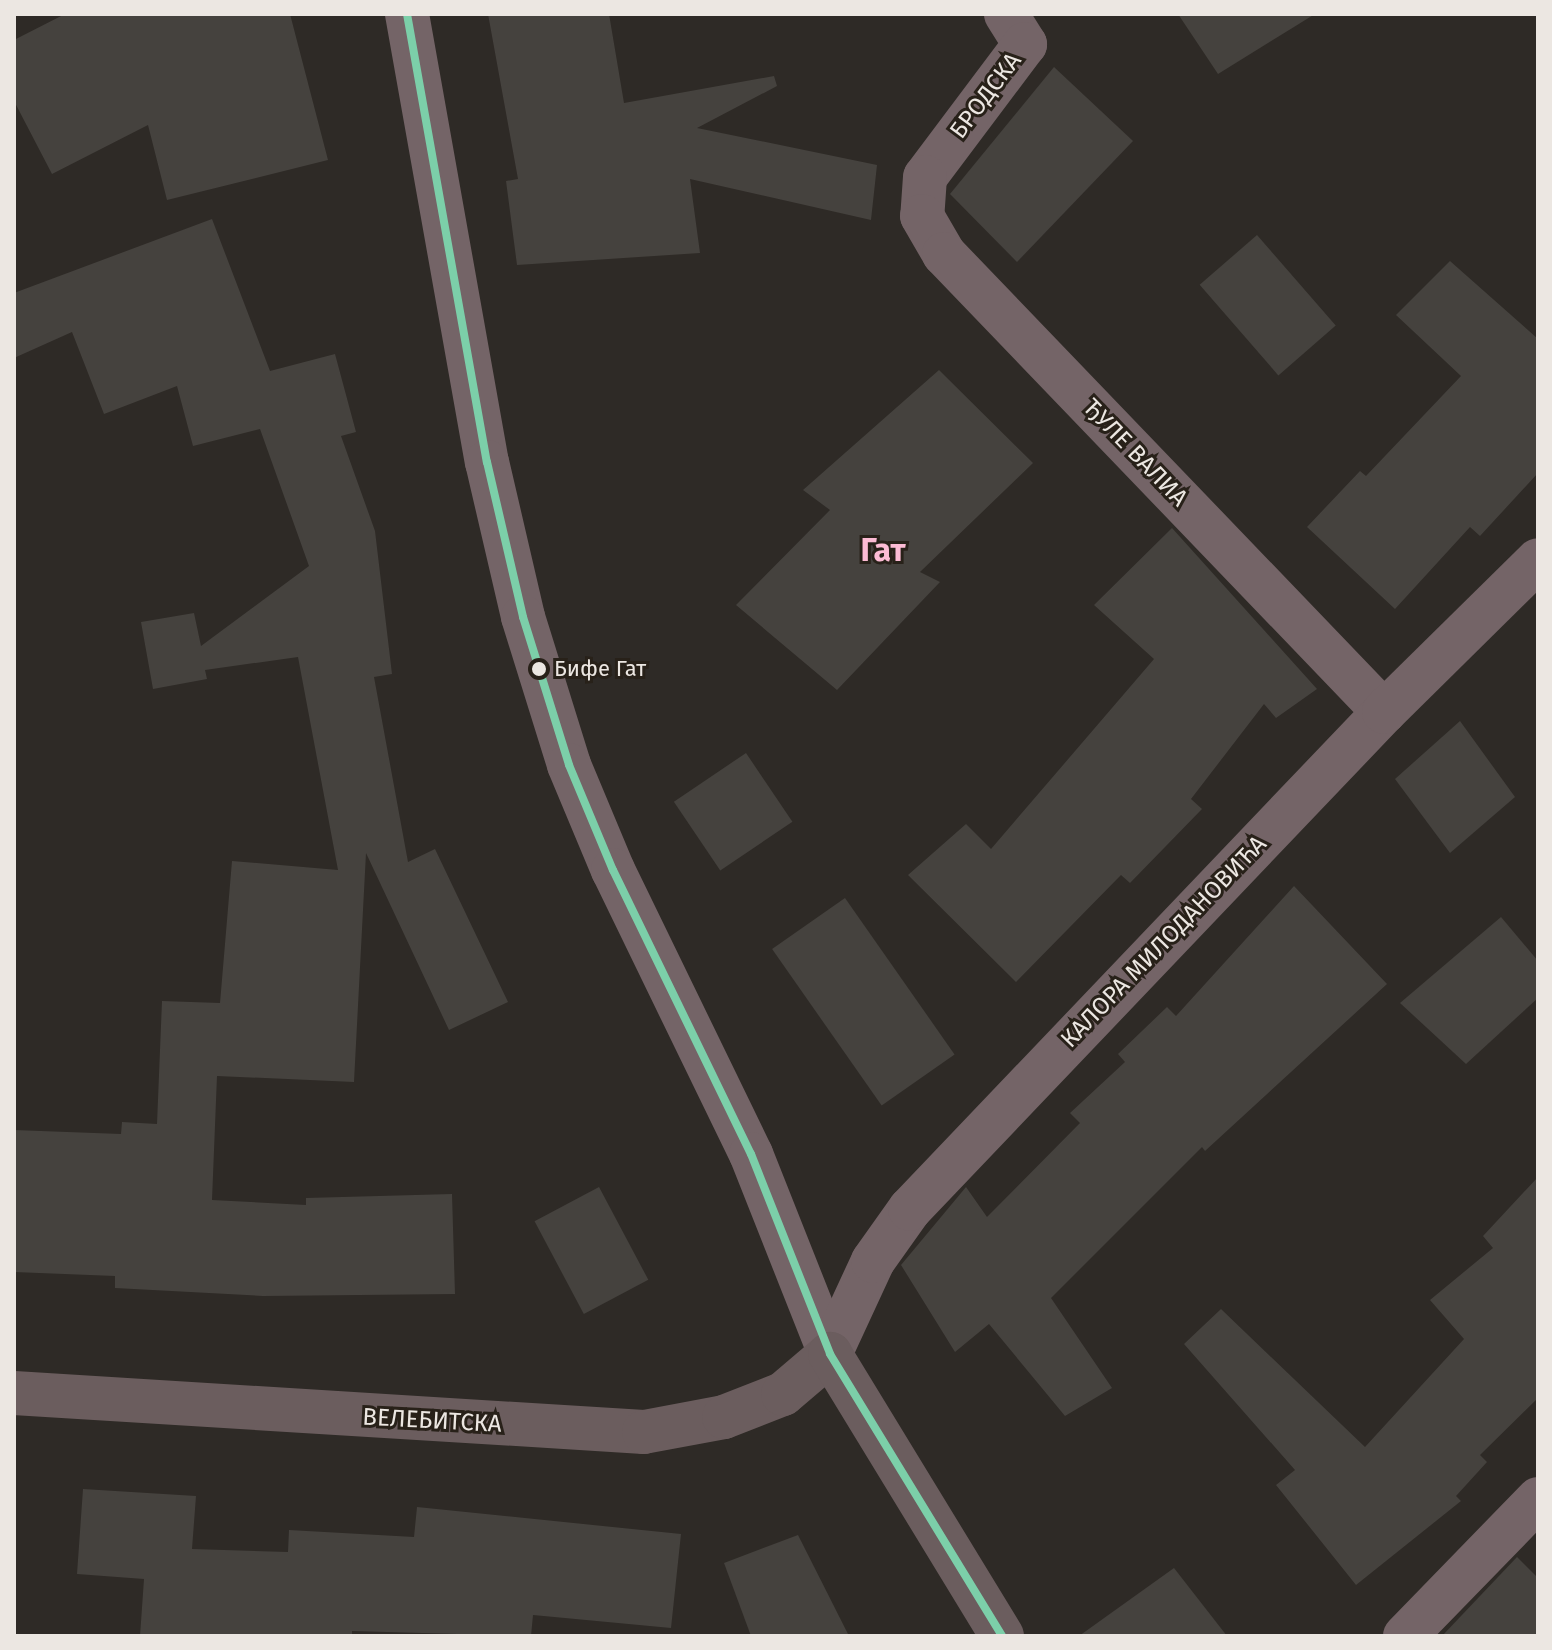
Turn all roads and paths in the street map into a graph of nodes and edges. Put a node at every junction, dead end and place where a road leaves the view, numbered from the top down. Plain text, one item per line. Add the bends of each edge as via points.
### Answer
1 (407, 14) edge
2 (1006, 14) edge
3 (925, 177) joint
4 (1538, 560) edge
5 (1384, 712) junction
6 (830, 1354) junction
7 (14, 1393) edge
8 (1538, 1499) edge
9 (1002, 1636) edge
10 (1405, 1636) edge

1 - 6 street via 487,462 523,617 569,765 613,870 751,1154
2 - 3 street, БРОДСКА via 1025,44
3 - 5 street, ЂУЛЕ ВАЛИА via 922,216 944,254
4 - 5 street, КАЛОРА МИЛОДАНОВИЋА
5 - 6 street, КАЛОРА МИЛОДАНОВИЋА via 910,1209 873,1261
6 - 7 street, ВЕЛЕБИТСКА via 783,1394 724,1417 644,1432
6 - 9 street
8 - 10 street

